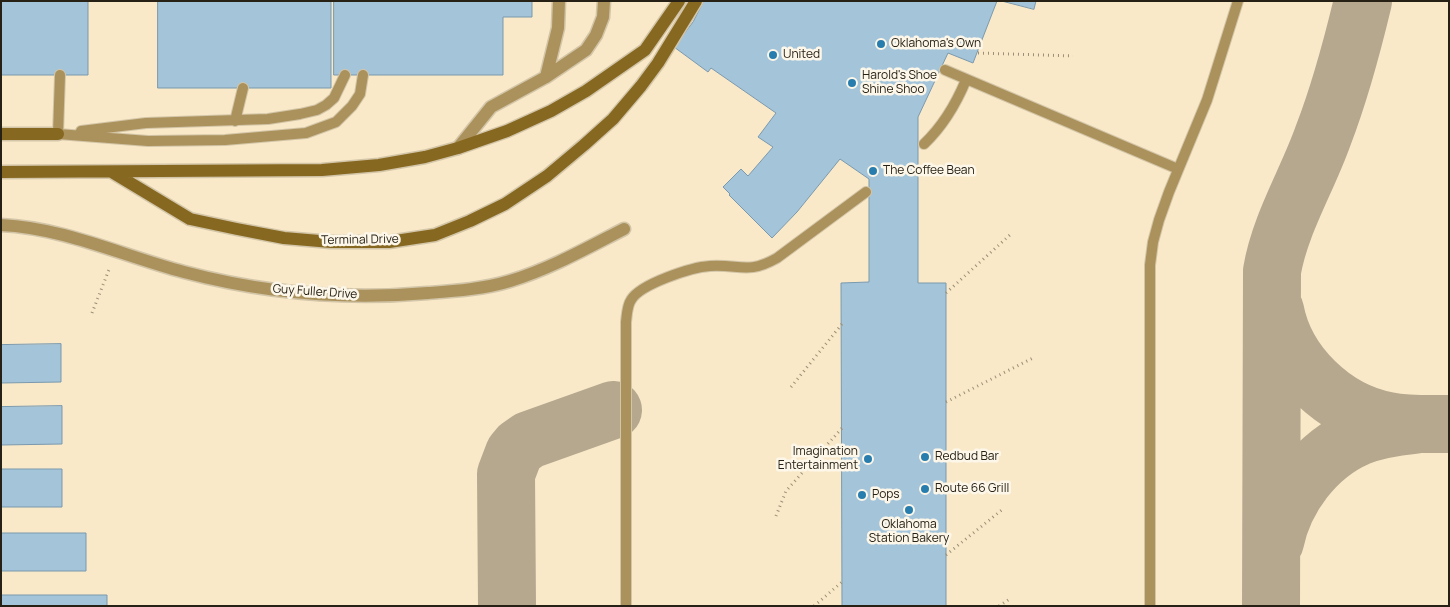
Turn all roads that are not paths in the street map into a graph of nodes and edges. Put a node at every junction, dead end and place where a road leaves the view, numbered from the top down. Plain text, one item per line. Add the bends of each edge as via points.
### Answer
1 (559, 1) edge
2 (604, 1) edge
3 (679, 1) edge
4 (696, 1) edge
5 (1238, 1) edge
6 (945, 70) dead end
7 (60, 74) dead end
8 (345, 75) dead end
9 (363, 75) dead end
10 (546, 77) junction
11 (966, 80) junction
12 (243, 88) dead end
13 (235, 121) junction
14 (1, 134) edge
15 (58, 134) junction
16 (924, 144) dead end
17 (458, 148) junction
18 (1178, 169) junction
19 (1, 172) edge
20 (112, 172) junction
21 (866, 192) dead end
22 (1, 225) edge
23 (624, 229) dead end
24 (626, 606) edge
25 (1150, 606) edge

1 - 10 street via 558,28
2 - 10 street via 603,17 586,50
3 - 17 main road via 645,50 586,91 551,111
4 - 20 main road, Terminal Drive via 641,86 584,145 547,176 505,204 435,235 389,242 331,242 237,229 190,218
5 - 18 lane via 1207,100
6 - 11 lane
7 - 15 lane
8 - 13 lane via 334,98 317,110
9 - 15 lane via 360,94 352,106 336,122 306,133 225,140 148,141
10 - 17 street via 491,107
11 - 16 lane via 948,115
11 - 18 lane
12 - 13 lane
13 - 15 lane via 146,123
14 - 15 main road
17 - 20 main road via 379,165 322,170
18 - 25 lane via 1159,220 1150,266
19 - 20 main road
21 - 24 lane via 765,265 754,268 696,268 652,283 631,299 626,322
22 - 23 street, Guy Fuller Drive via 47,231 184,272 246,286 359,296 461,291 510,281 575,255

